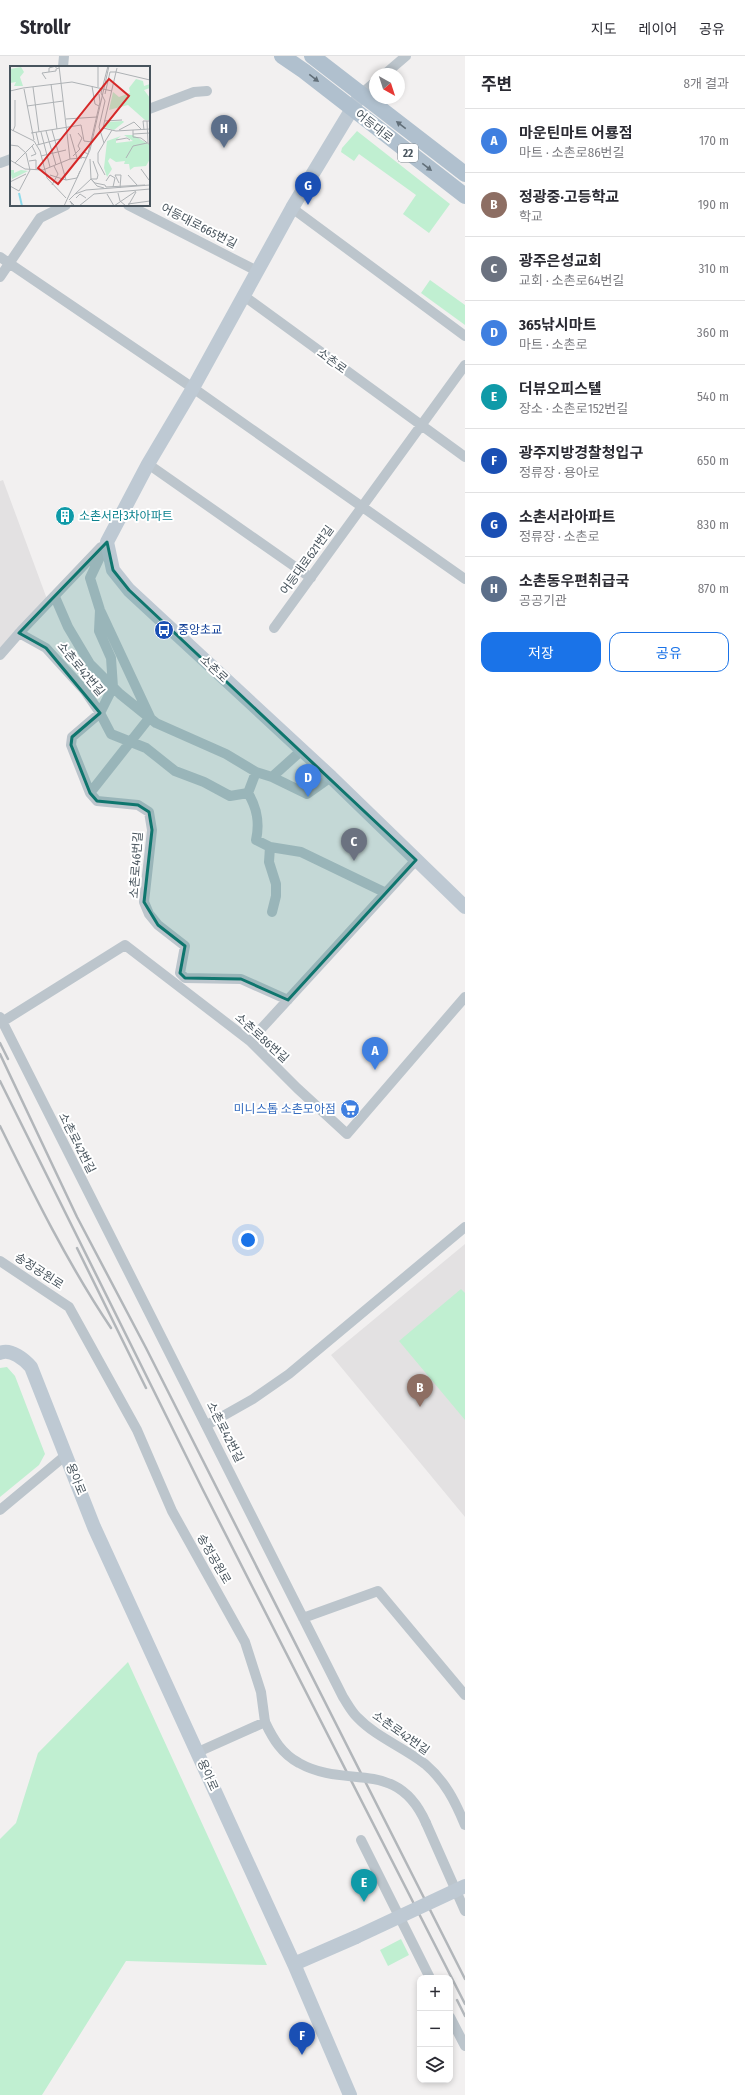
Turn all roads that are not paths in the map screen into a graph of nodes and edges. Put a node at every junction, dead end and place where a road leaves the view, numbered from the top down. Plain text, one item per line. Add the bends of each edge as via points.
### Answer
1 (64, 56) edge
2 (282, 56) edge
3 (312, 56) edge
4 (406, 56) edge
5 (63, 66) edge
6 (392, 68) edge
7 (369, 87) edge
8 (207, 91) dead end
9 (361, 94) junction
10 (150, 109) edge
11 (352, 109) junction
12 (10, 159) edge
13 (0, 163) edge
14 (465, 174) edge
15 (465, 196) edge
16 (64, 206) edge
17 (130, 206) edge
18 (292, 208) junction
19 (0, 257) edge
20 (9, 263) junction
21 (257, 271) junction
22 (0, 278) edge
23 (244, 296) junction
24 (465, 336) edge
25 (465, 365) edge
26 (193, 388) junction
27 (420, 426) junction
28 (465, 457) edge
29 (148, 464) junction
30 (361, 507) junction
31 (107, 542) junction
32 (311, 578) junction
33 (465, 579) edge
34 (55, 597) junction
35 (100, 610) junction
36 (274, 628) dead end
37 (19, 633) junction
38 (0, 655) edge
39 (113, 687) junction
40 (100, 713) junction
41 (150, 717) junction
42 (130, 742) junction
43 (302, 750) junction
44 (256, 772) junction
45 (272, 777) junction
46 (331, 777) junction
47 (90, 793) junction
48 (248, 793) junction
49 (270, 847) junction
50 (416, 860) junction
51 (384, 892) junction
52 (465, 907) edge
53 (272, 912) dead end
54 (465, 997) edge
55 (288, 1000) junction
56 (1, 1019) edge
57 (250, 1041) junction
58 (465, 1227) edge
59 (0, 1261) edge
60 (0, 1353) edge
61 (207, 1425) junction
62 (66, 1455) junction
63 (0, 1510) edge
64 (303, 1618) junction
65 (465, 1695) edge
66 (264, 1722) junction
67 (198, 1752) junction
68 (465, 1825) edge
69 (361, 1840) dead end
70 (465, 1886) edge
71 (465, 1910) edge
72 (294, 1964) junction
73 (428, 1975) edge
74 (453, 2023) edge
75 (465, 2046) edge
76 (350, 2095) edge

1 - 5 street
2 -> 11 main road, 어등대로 / 22
3 - 9 main road, 어등대로 / 22
4 - 6 street
7 - 9 street
8 - 10 street via 194,92
9 - 11 street
14 -> 9 main road, 어등대로 / 22
11 -> 15 main road, 어등대로 / 22
11 - 18 street
12 - 13 street
16 - 20 street via 40,218
17 - 21 street, 어등대로665번길
18 - 21 street
18 - 24 street
19 - 20 street
20 - 22 street
20 - 26 street
21 - 23 street
23 - 26 street
23 - 27 street, 소촌로
25 - 27 street, 어등대로621번길
26 - 29 street
26 - 30 street
27 - 28 street
27 - 30 street, 어등대로621번길
29 - 31 street
29 - 32 street
30 - 32 street, 어등대로621번길
30 - 33 street
31 - 34 street
31 - 35 street via 90,578
31 - 43 street, 소촌로 via 113,570 129,590
32 - 36 street, 어등대로621번길
34 - 37 street
34 - 39 street, 소촌로42번길 via 68,627 90,664
35 - 39 street via 99,631 111,658
35 - 41 street
37 - 38 street
37 - 40 street, 소촌로42번길 via 46,648 85,691
39 - 40 street
39 - 41 street
40 - 42 street via 111,734
40 - 47 street via 72,737 71,745
41 - 42 street
41 - 44 street via 156,724 226,754
42 - 47 street
42 - 48 street via 146,748 174,771 204,782 230,796
43 - 45 street
43 - 46 street, 소촌로
44 - 45 street
44 - 48 street
45 - 46 street via 307,794
46 - 50 street, 소촌로
47 - 55 street, 소촌로46번길 via 97,801 138,805 149,812 152,830 144,902 158,925 185,946 180,973 185,978 241,979
48 - 49 street via 256,806 256,840
49 - 51 street via 301,852
49 - 53 street via 269,862 276,884
50 - 51 street
50 - 52 street, 소촌로
51 - 55 street
54 - 57 street, 소촌로86번길 via 348,1134
55 - 57 street
56 - 57 street, 소촌로86번길 via 125,945
56 - 61 street, 소촌로42번길
58 - 61 street via 289,1374 253,1399
59 - 66 street, 송정공원로 via 69,1307 137,1430 172,1511 242,1636 261,1692
60 - 62 street, 용아로 via 14,1354 25,1360 31,1368
61 - 64 street, 소촌로42번길
62 - 63 street, 용아로
62 - 67 street, 용아로 via 98,1534
64 - 65 street via 378,1591
64 - 68 street, 소촌로42번길 via 332,1678 356,1716 378,1735 425,1764 449,1791
66 - 67 street
66 - 71 street, 송정공원로, bridge via 277,1744 299,1763 322,1772 389,1782 411,1798 420,1808
67 - 72 street, 용아로
69 - 73 street
70 - 72 street, bridge
72 - 76 street, 용아로
74 - 75 street

